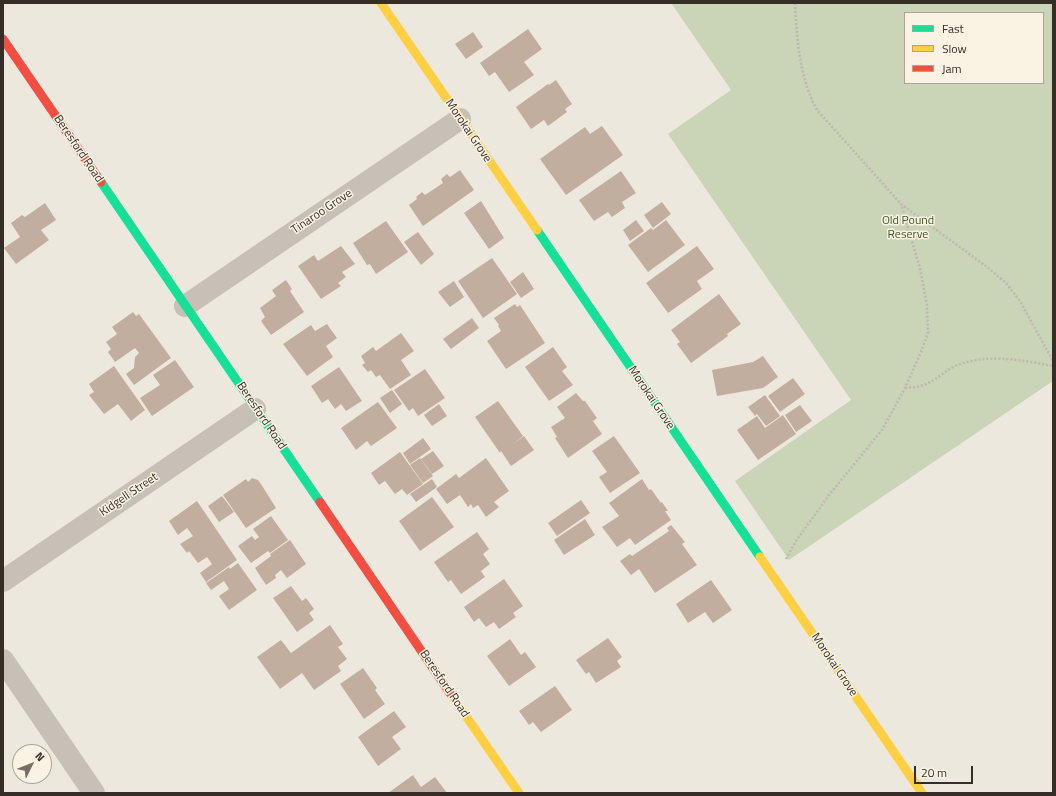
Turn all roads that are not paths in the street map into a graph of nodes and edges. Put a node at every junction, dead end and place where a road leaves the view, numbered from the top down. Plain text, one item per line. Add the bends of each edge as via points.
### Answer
1 (381, 3) edge
2 (3, 39) edge
3 (460, 119) junction
4 (185, 306) junction
5 (255, 409) junction
6 (3, 582) edge
7 (3, 660) edge
8 (94, 793) edge
9 (519, 793) edge
10 (922, 793) edge

1 - 3 street, Morokai Grove
2 - 4 street, Beresford Road
3 - 4 street, Tinaroo Grove
3 - 10 street, Morokai Grove
4 - 5 street, Beresford Road
5 - 6 street, Kidgell Street
5 - 9 street, Beresford Road
7 - 8 street

